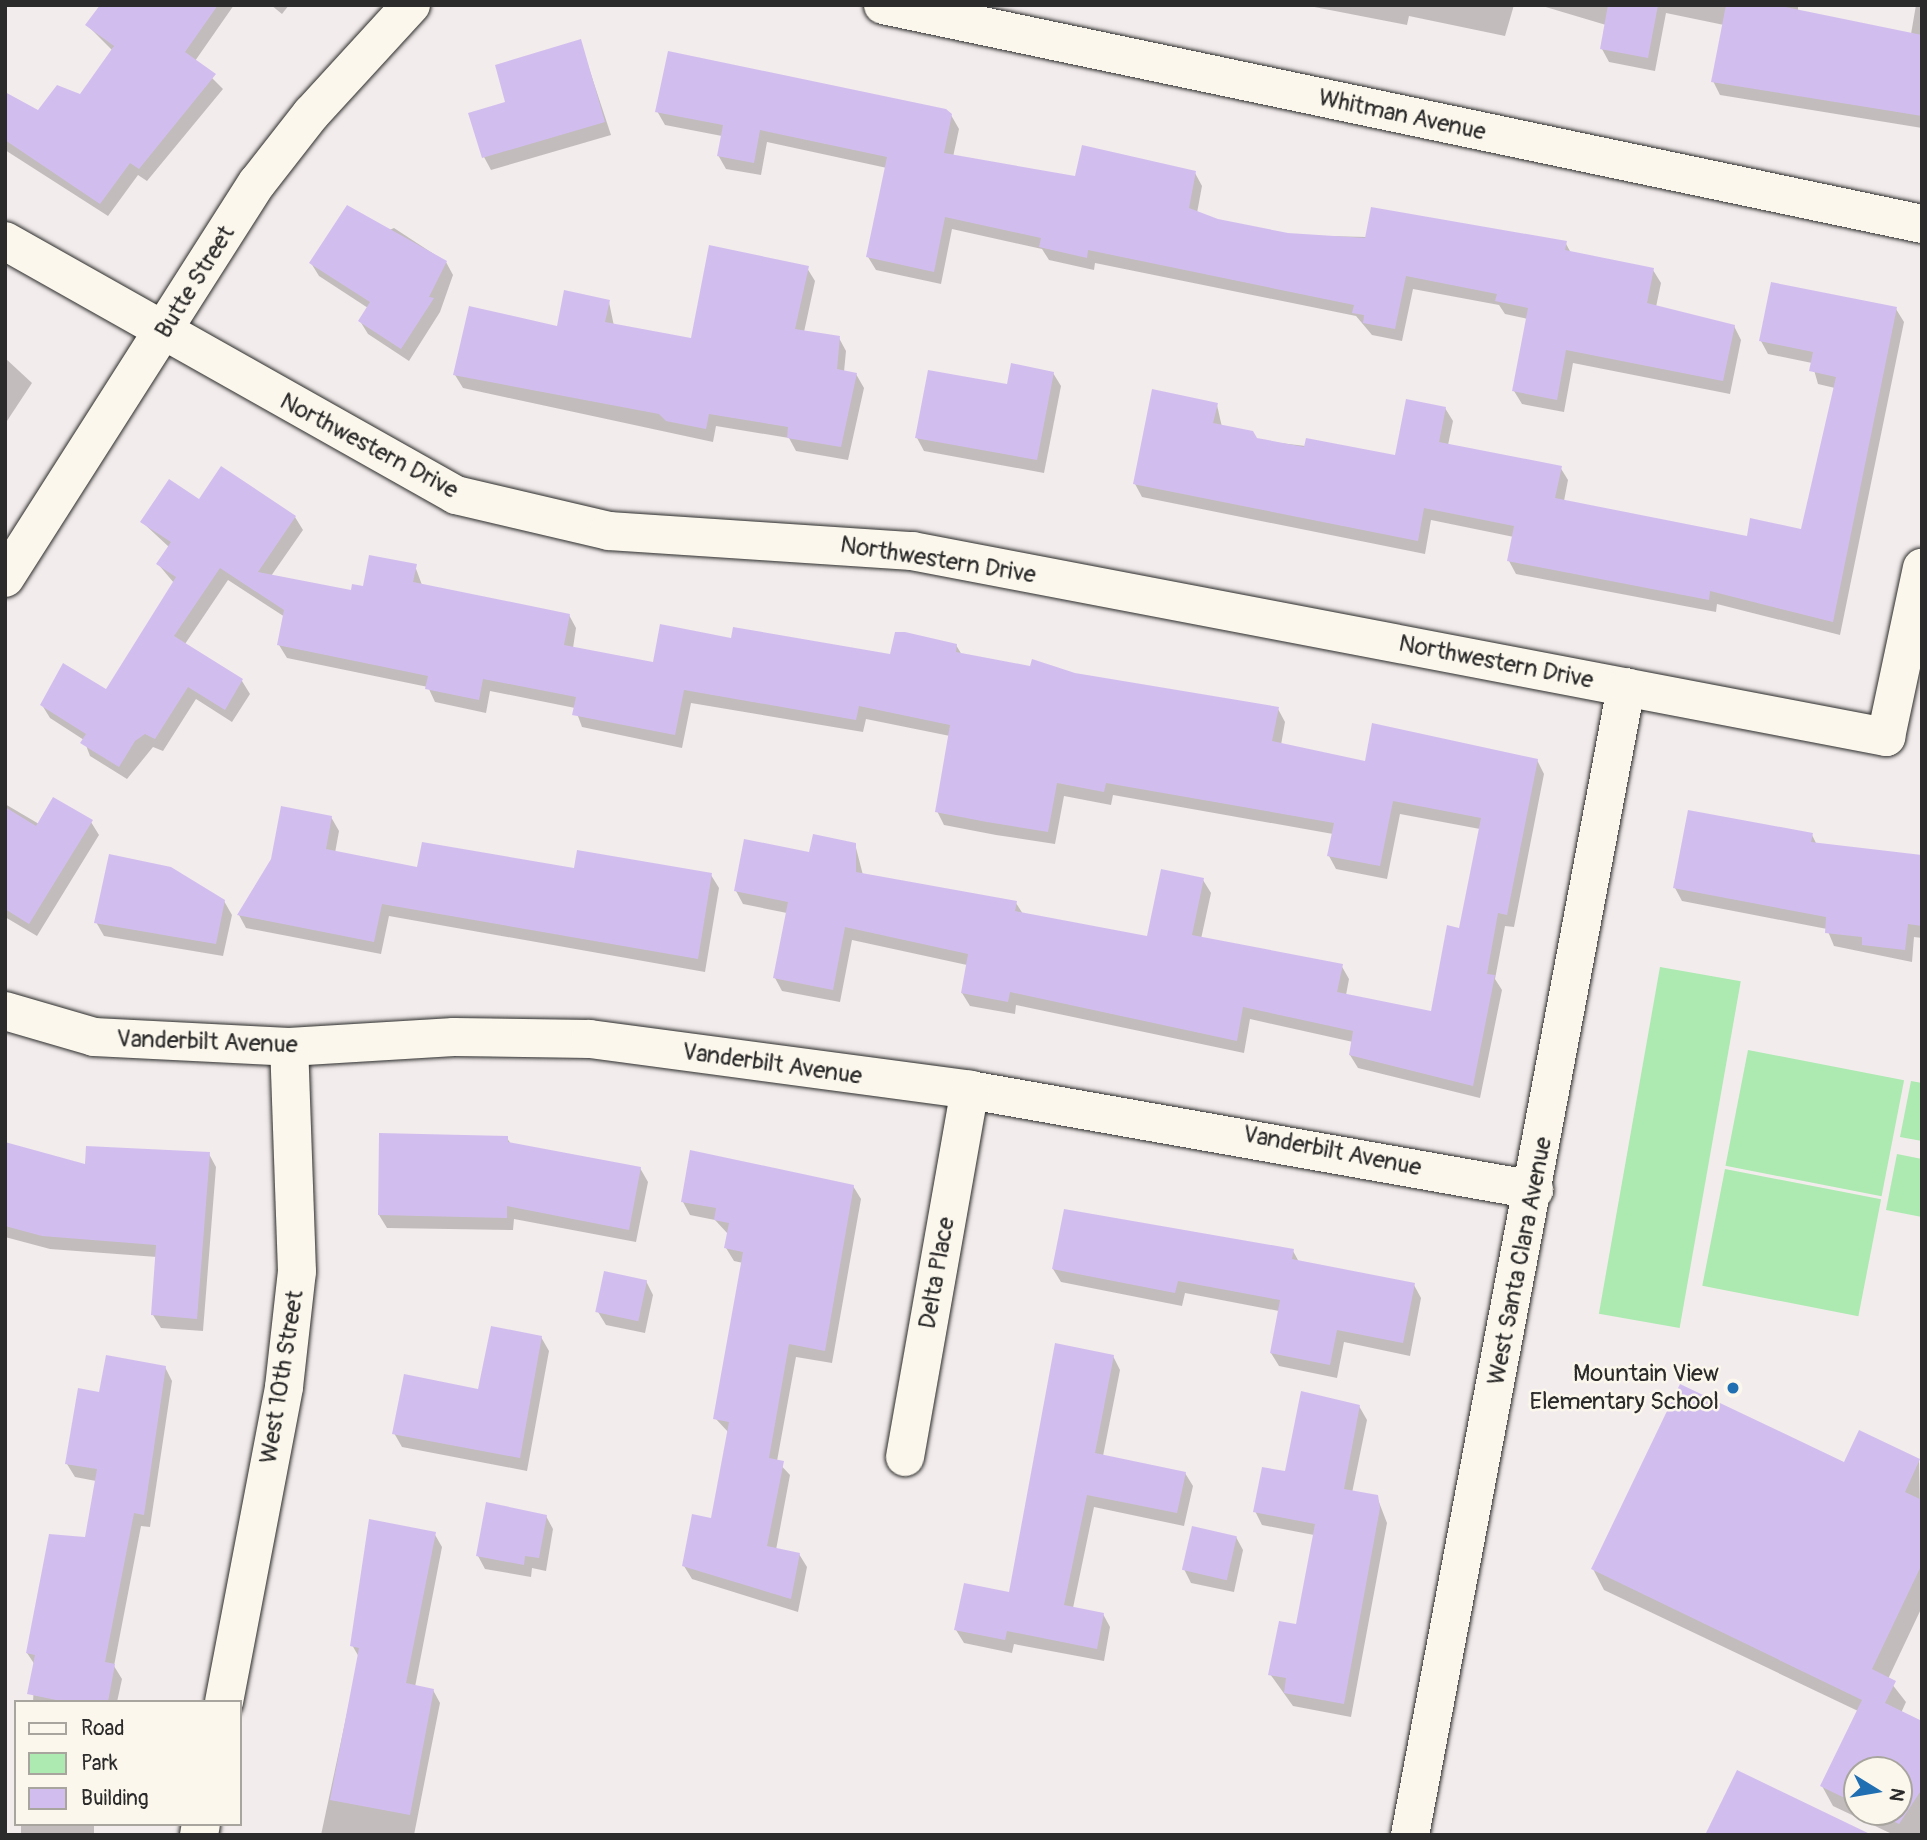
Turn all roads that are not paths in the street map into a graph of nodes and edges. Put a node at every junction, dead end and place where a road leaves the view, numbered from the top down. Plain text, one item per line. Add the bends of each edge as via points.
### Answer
1 (411, 5) edge
2 (883, 5) edge
3 (1922, 224) edge
4 (5, 240) edge
5 (163, 332) junction
6 (1922, 568) edge
7 (5, 578) edge
8 (1626, 687) junction
9 (5, 1011) edge
10 (289, 1048) junction
11 (970, 1090) junction
12 (1534, 1190) junction
13 (905, 1457) dead end
14 (224, 1700) edge
15 (1410, 1835) edge

1 - 5 street, Butte Street via 311,114 257,183
2 - 3 street, Whitman Avenue
4 - 5 street, Northwestern Drive
5 - 7 street, Butte Street
5 - 8 street, Northwestern Drive via 423,479 531,516 609,531 912,551
6 - 8 street, Northwestern Drive via 1886,737
8 - 12 street, West Santa Clara Avenue
9 - 10 street, Vanderbilt Avenue via 94,1037
10 - 11 street, Vanderbilt Avenue via 454,1037 590,1040
10 - 14 street, West 10th Street via 297,1272 284,1387
11 - 12 street, Vanderbilt Avenue
11 - 13 street, Delta Place
12 - 15 street, West Santa Clara Avenue

